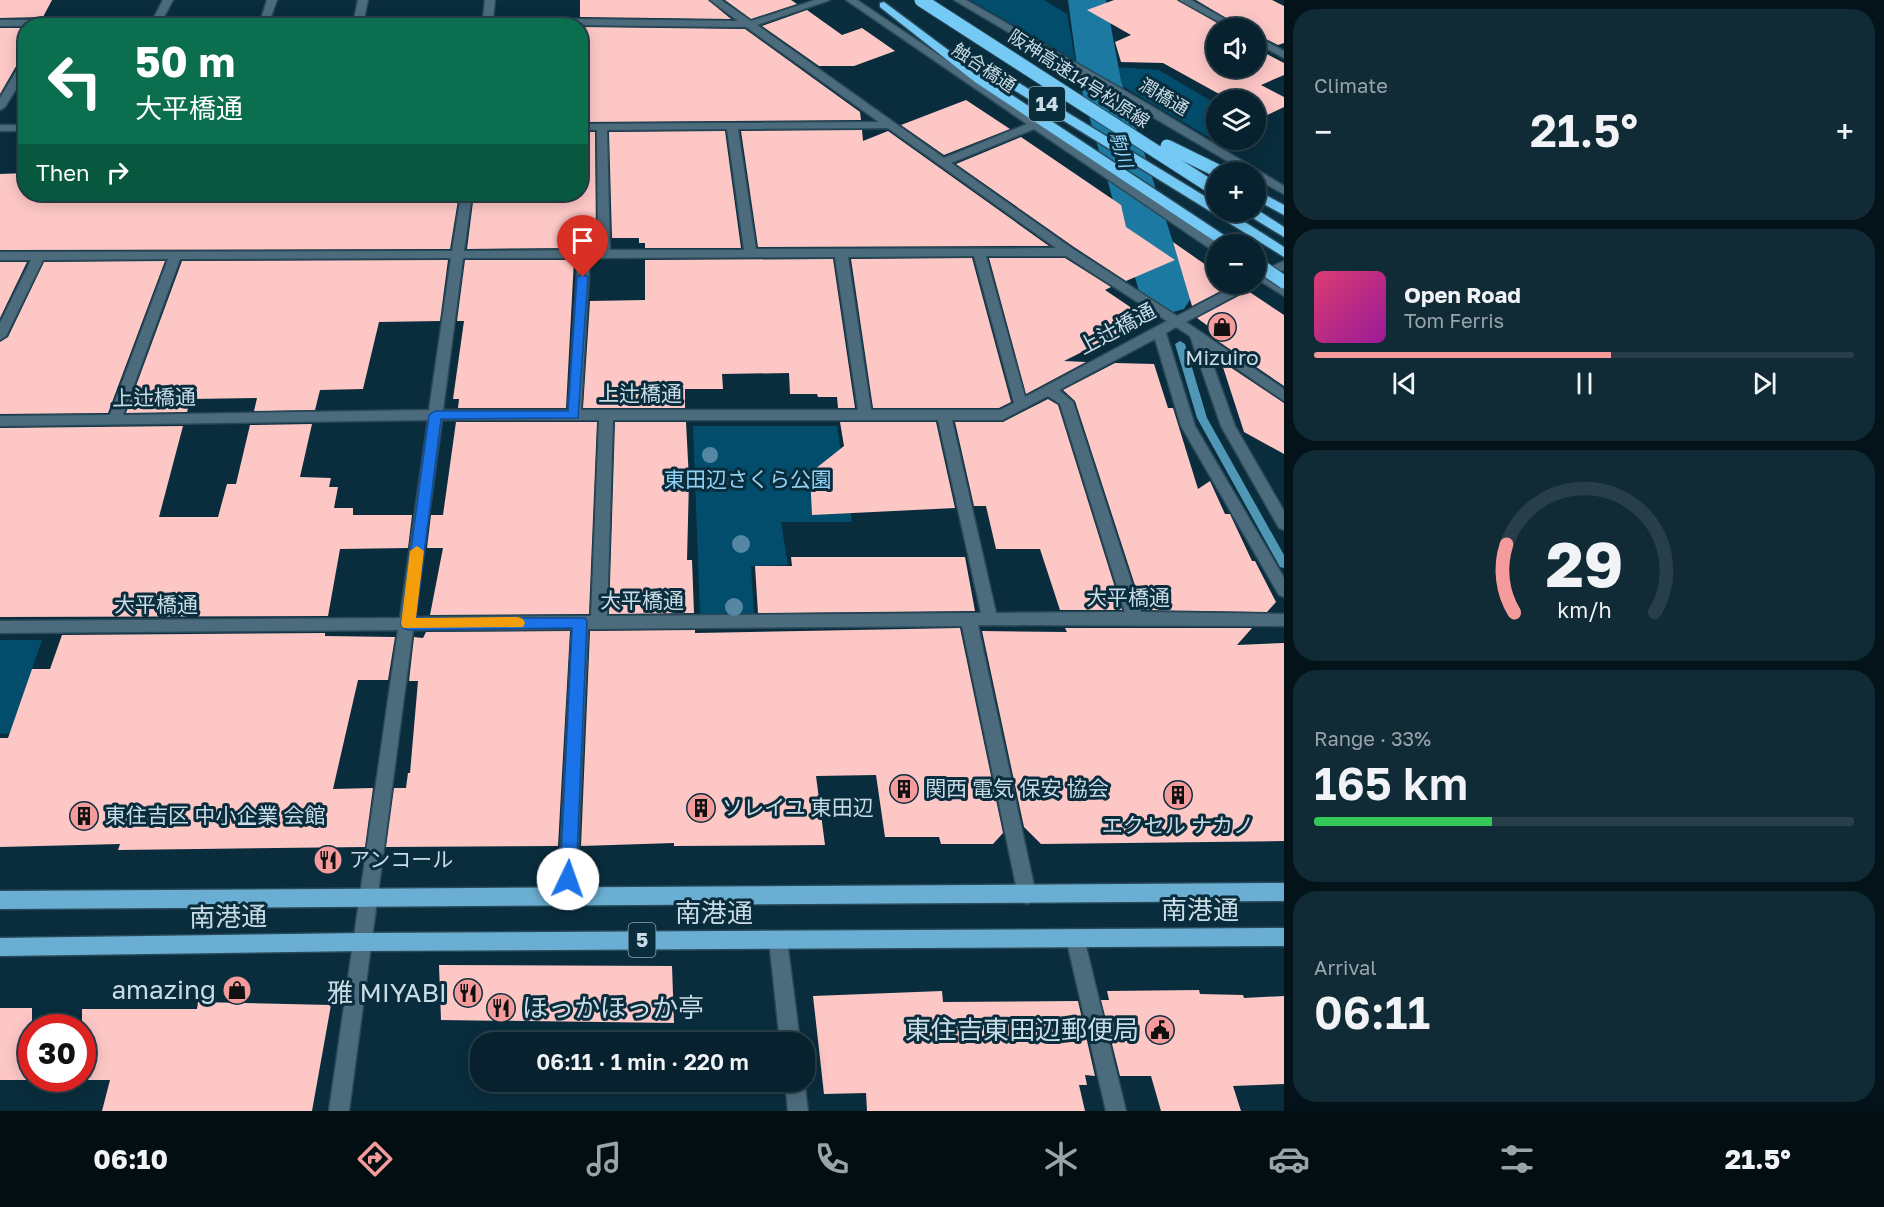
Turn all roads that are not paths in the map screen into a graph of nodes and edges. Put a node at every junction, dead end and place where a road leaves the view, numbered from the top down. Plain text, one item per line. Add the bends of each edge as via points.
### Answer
1 (168, 0) edge
2 (272, 0) edge
3 (363, 0) edge
4 (490, 0) edge
5 (715, 0) edge
6 (825, 0) edge
7 (851, 0) edge
8 (921, 0) edge
9 (959, 0) edge
10 (1184, 0) edge
11 (880, 3) edge
12 (159, 18) edge
13 (265, 18) edge
14 (359, 18) edge
15 (488, 18) edge
16 (1217, 18) edge
17 (0, 23) edge
18 (588, 23) edge
19 (18, 24) edge
20 (751, 24) junction
21 (1266, 45) edge
22 (1284, 55) edge
23 (18, 77) edge
24 (0, 107) edge
25 (1087, 107) junction
26 (1035, 124) junction
27 (893, 125) junction
28 (602, 126) junction
29 (732, 126) junction
30 (588, 127) edge
31 (0, 128) edge
32 (18, 128) edge
33 (944, 162) junction
34 (1236, 162) edge
35 (1206, 165) edge
36 (1266, 180) edge
37 (1206, 184) edge
38 (1284, 191) edge
39 (1266, 200) edge
40 (465, 201) edge
41 (1206, 203) edge
42 (1284, 211) edge
43 (1236, 222) edge
44 (1266, 222) edge
45 (1284, 233) edge
46 (1213, 234) edge
47 (1206, 240) edge
48 (1069, 252) junction
49 (841, 253) junction
50 (979, 253) junction
51 (1284, 253) edge
52 (584, 254) junction
53 (604, 254) junction
54 (751, 254) junction
55 (457, 255) junction
56 (0, 256) edge
57 (39, 256) junction
58 (175, 256) junction
59 (1284, 265) edge
60 (1266, 270) edge
61 (1266, 276) edge
62 (1266, 279) edge
63 (1284, 282) edge
64 (1284, 292) edge
65 (1228, 294) edge
66 (1177, 321) junction
67 (1159, 331) junction
68 (1196, 334) junction
69 (0, 336) edge
70 (1047, 389) junction
71 (1284, 396) edge
72 (1021, 405) junction
73 (435, 415) junction
74 (573, 415) junction
75 (606, 415) junction
76 (865, 415) junction
77 (944, 415) junction
78 (115, 419) junction
79 (0, 421) edge
80 (1284, 524) edge
81 (1284, 591) edge
82 (1135, 618) junction
83 (969, 620) junction
84 (990, 620) junction
85 (1284, 620) edge
86 (580, 622) junction
87 (599, 622) junction
88 (408, 624) junction
89 (0, 627) edge
90 (1284, 892) edge
91 (1028, 895) junction
92 (367, 898) junction
93 (567, 898) junction
94 (0, 900) edge
95 (1284, 937) edge
96 (1075, 938) junction
97 (778, 940) junction
98 (361, 942) junction
99 (0, 948) edge
100 (789, 1032) edge
101 (796, 1092) edge
102 (339, 1111) edge
103 (798, 1111) edge
104 (1116, 1111) edge

1 - 12 street
2 - 13 street
3 - 14 street
4 - 15 street
5 - 20 street
6 - 20 street
7 - 26 street, 触合橋通
8 - 25 highway, 阪神高速14号松原線 / 14, bridge
9 - 34 street, 潤橋通
10 - 16 street
11 - 41 highway, 阪神高速14号松原線 / 14
11 - 46 highway via 979,79
17 - 19 street
18 - 20 street
20 - 27 street
21 - 22 street
23 - 24 street
25 - 35 highway, bridge
25 - 37 highway, 阪神高速14号松原線 / 14, bridge
26 - 33 street
26 - 47 street, 触合橋通
27 - 29 street
27 - 33 street
28 - 29 street
28 - 30 street
28 - 53 street
29 - 54 street
31 - 32 street
33 - 48 street
36 - 38 street, 潤橋通
39 - 42 highway
40 - 55 street
43 - 51 highway, 阪神高速14号松原線 / 14
44 - 45 highway
48 - 50 street
48 - 66 street
49 - 50 street
49 - 54 street
49 - 76 street
50 - 72 street
52 - 53 street
52 - 55 street
52 - 74 street
53 - 54 street
55 - 58 street
55 - 73 street
56 - 57 street
57 - 58 street
57 - 69 street
58 - 78 street
59 - 60 street
61 - 63 highway, bridge
62 - 64 street
65 - 66 street, 上辻橋通
66 - 67 street, 上辻橋通
66 - 68 street
67 - 70 street, 上辻橋通
67 - 81 street via 1188,426
68 - 71 street
68 - 80 street via 1228,426
70 - 72 street, 上辻橋通
70 - 82 street via 1066,402
72 - 77 street, 上辻橋通 via 1002,415
73 - 74 street, 上辻橋通
73 - 78 street, 上辻橋通
73 - 88 street
74 - 75 street, 上辻橋通
75 - 76 street, 上辻橋通
75 - 87 street
76 - 77 street, 上辻橋通
77 - 84 street
78 - 79 street, 上辻橋通
82 - 84 street, 大平橋通
82 - 85 street, 大平橋通
83 - 84 street, 大平橋通
83 - 87 street, 大平橋通
83 - 91 street
86 - 87 street, 大平橋通
86 - 88 street, 大平橋通
86 - 93 street
88 - 89 street, 大平橋通
88 - 92 street
90 - 91 main road, 南港通 / 5
91 - 93 main road, 南港通 / 5
92 - 93 main road, 南港通 / 5
92 - 94 main road, 南港通 / 5
92 - 98 street
95 - 96 main road, 南港通 / 5
96 - 97 main road, 南港通 / 5
96 - 104 street
97 - 98 main road, 南港通 / 5
97 - 100 street
98 - 99 main road, 南港通 / 5
98 - 102 street
101 - 103 street

